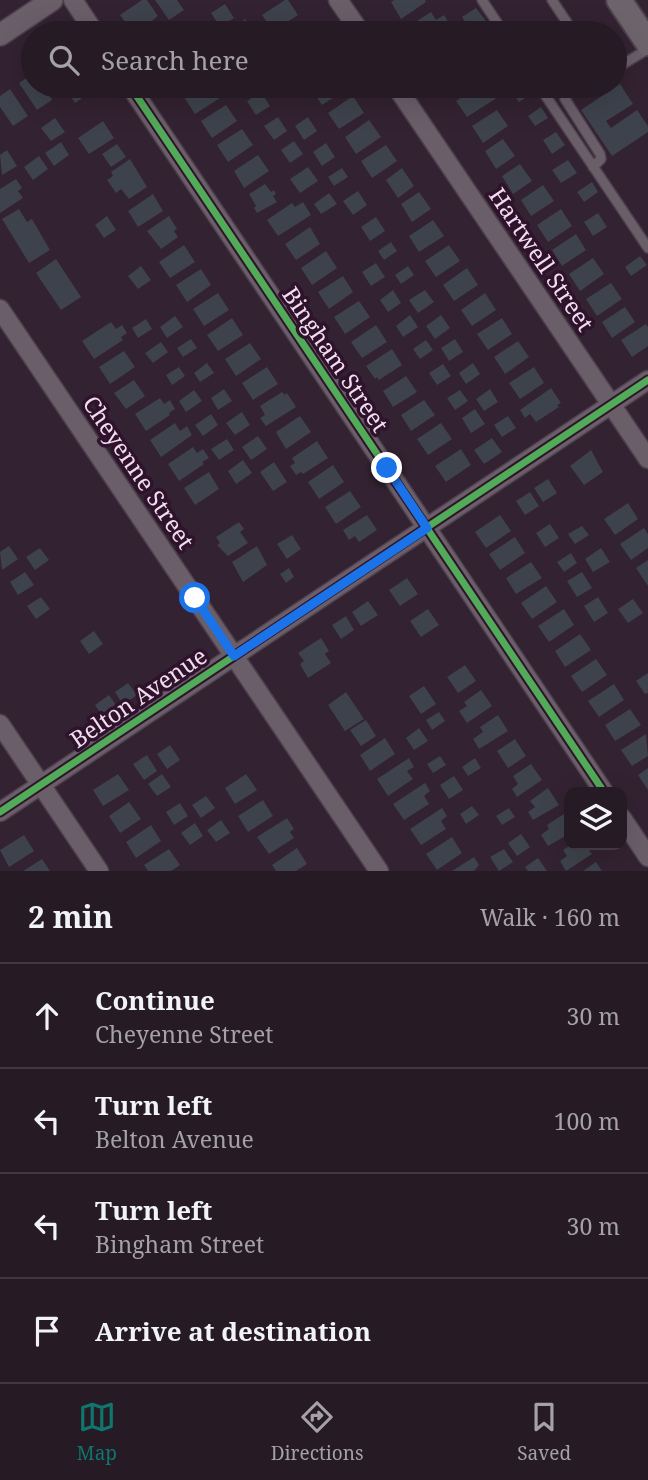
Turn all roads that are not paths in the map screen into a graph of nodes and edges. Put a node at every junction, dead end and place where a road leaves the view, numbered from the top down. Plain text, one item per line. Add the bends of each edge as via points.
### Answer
1 (52, 0) edge
2 (73, 0) edge
3 (338, 0) edge
4 (482, 0) edge
5 (552, 0) edge
6 (619, 0) edge
7 (87, 21) edge
8 (353, 21) edge
9 (496, 21) edge
10 (566, 21) edge
11 (0, 35) edge
12 (648, 43) edge
13 (648, 49) edge
14 (627, 62) edge
15 (138, 98) edge
16 (404, 98) edge
17 (547, 98) edge
18 (565, 98) edge
19 (593, 167) junction
20 (648, 248) edge
21 (0, 309) edge
22 (648, 380) edge
23 (611, 404) junction
24 (648, 459) edge
25 (427, 528) junction
26 (234, 656) junction
27 (0, 724) edge
28 (41, 785) junction
29 (601, 787) edge
30 (0, 812) edge
31 (627, 826) edge
32 (648, 857) edge
33 (99, 871) edge
34 (379, 871) edge

1 - 11 street
2 - 7 street
3 - 8 street
4 - 9 lane
5 - 10 lane
6 - 12 main road
13 - 14 lane
15 - 25 street, Bingham Street
16 - 23 street, Hartwell Street
17 - 19 lane
18 - 19 lane via 600,154
19 - 20 lane
21 - 26 street, Cheyenne Street
22 - 23 street, Belton Avenue
23 - 24 street, Hartwell Street
23 - 25 street, Belton Avenue
25 - 26 street, Belton Avenue
25 - 29 street, Bingham Street
26 - 28 street, Belton Avenue
26 - 34 street, Cheyenne Street
27 - 28 street
28 - 30 street, Belton Avenue
28 - 33 street
31 - 32 street

